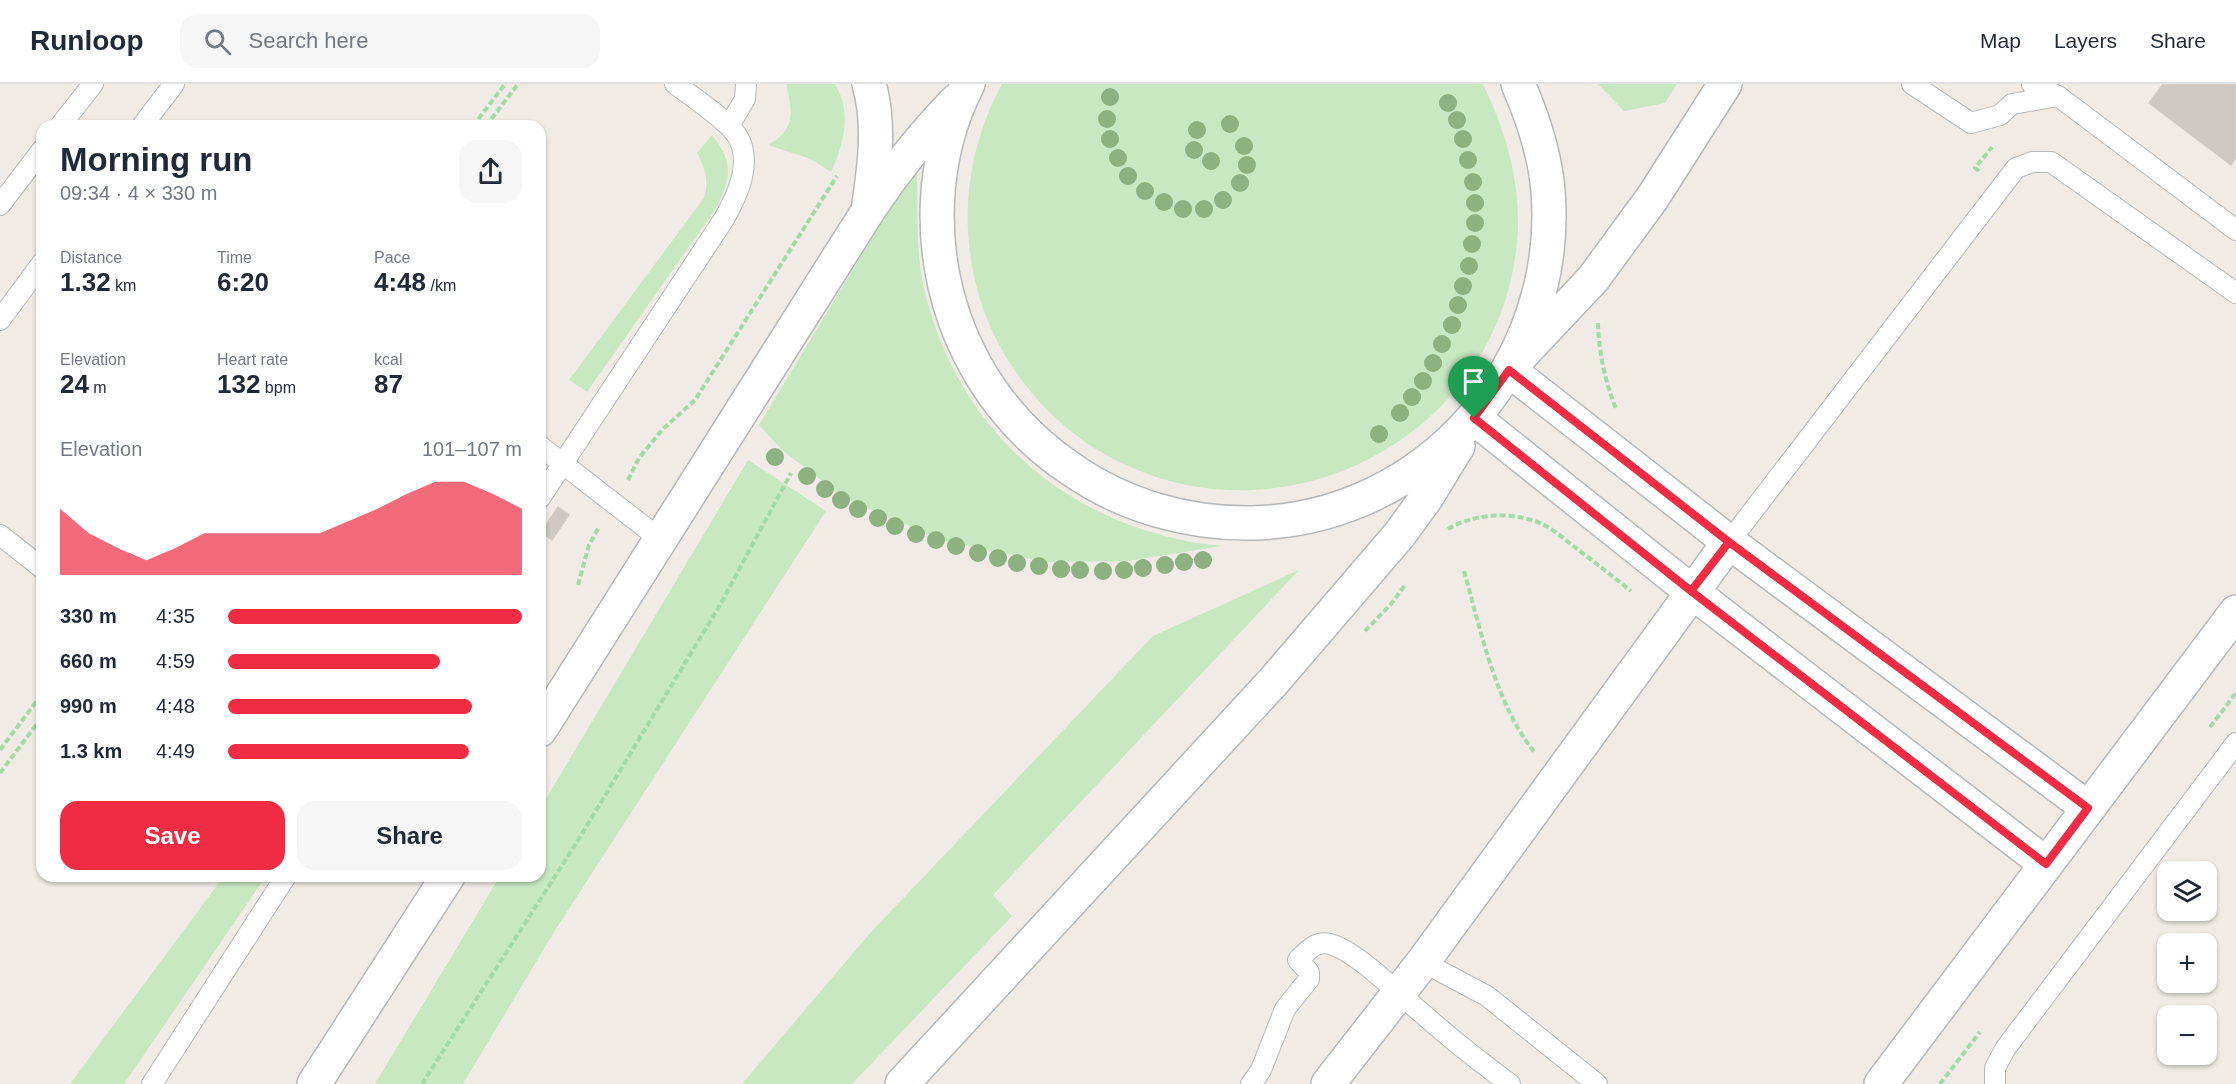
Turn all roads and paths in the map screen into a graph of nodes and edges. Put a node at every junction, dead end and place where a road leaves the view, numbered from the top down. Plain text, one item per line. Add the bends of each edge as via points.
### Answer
1 (93, 84) edge
2 (174, 84) edge
3 (505, 84) edge
4 (518, 84) edge
5 (675, 84) edge
6 (746, 84) edge
7 (869, 84) edge
8 (1518, 84) edge
9 (1725, 84) edge
10 (1912, 84) edge
11 (2032, 84) edge
12 (964, 88) edge
13 (2058, 96) junction
14 (65, 120) edge
15 (147, 120) edge
16 (478, 120) edge
17 (491, 120) edge
18 (729, 126) junction
19 (36, 158) edge
20 (841, 168) dead end
21 (0, 205) edge
22 (868, 211) junction
23 (2236, 230) edge
24 (36, 271) edge
25 (2236, 293) edge
26 (1598, 314) dead end
27 (0, 320) edge
28 (1510, 368) junction
29 (1618, 414) dead end
30 (1473, 419) junction
31 (546, 451) edge
32 (563, 464) junction
33 (791, 473) dead end
34 (546, 489) edge
35 (615, 504) junction
36 (1444, 531) dead end
37 (0, 535) edge
38 (660, 539) junction
39 (1729, 542) junction
40 (36, 563) edge
41 (1464, 571) dead end
42 (1409, 579) dead end
43 (578, 585) dead end
44 (1691, 591) junction
45 (2236, 612) edge
46 (1670, 621) junction
47 (1357, 636) dead end
48 (36, 702) edge
49 (546, 720) edge
50 (36, 725) edge
51 (2236, 742) edge
52 (0, 750) edge
53 (0, 773) edge
54 (1556, 779) junction
55 (2088, 808) junction
56 (2046, 864) junction
57 (282, 882) edge
58 (444, 882) edge
59 (1423, 962) junction
60 (1399, 994) junction
61 (152, 1084) edge
62 (314, 1084) edge
63 (422, 1084) edge
64 (902, 1084) edge
65 (1251, 1084) edge
66 (1328, 1084) edge
67 (1510, 1084) edge
68 (1597, 1084) edge
69 (1881, 1084) edge
70 (1995, 1084) edge

1 - 14 lane
2 - 15 lane
3 - 16 path
4 - 17 path
5 - 18 lane
6 - 18 lane via 745,99
7 - 22 street via 876,153
8 - 28 street via 1540,145 1548,190 1549,236 1537,302
9 - 28 street via 1653,197 1593,279
10 - 13 lane via 1971,123 2000,115 2012,104
11 - 13 lane
12 - 22 street via 896,168
12 - 30 street via 946,144 937,198 939,253 950,306 970,357 1000,403 1037,443 1080,476 1129,501 1182,517 1236,523 1291,519 1344,506 1398,481 1433,457
13 - 23 lane
18 - 32 lane via 739,139 742,154 738,195
19 - 21 lane
20 - 35 path via 695,400 639,458
22 - 38 street
24 - 27 lane
25 - 39 lane via 2051,162 2032,162 2016,168
26 - 29 path via 1599,351
28 - 30 street
28 - 39 street
30 - 44 street
30 - 64 street via 1426,498 1362,580 1273,682
31 - 32 lane
32 - 34 lane
32 - 35 lane
33 - 63 path via 720,605
35 - 38 lane
35 - 43 path via 593,536
36 - 46 path via 1479,518 1501,515 1543,524
37 - 40 lane
38 - 49 street
39 - 44 street
39 - 55 street
41 - 54 path via 1493,673 1523,738
42 - 47 path via 1371,626
44 - 46 street
44 - 56 street
45 - 55 street
46 - 54 street
48 - 52 path
50 - 53 path
51 - 70 lane via 2005,1049 1995,1068
54 - 59 street
55 - 56 street
56 - 69 street
57 - 61 lane
58 - 62 street
59 - 60 street
59 - 68 lane via 1487,996
60 - 65 lane via 1333,945 1313,945 1298,960 1309,972 1309,980 1285,1009 1261,1070
60 - 66 street
60 - 67 lane

